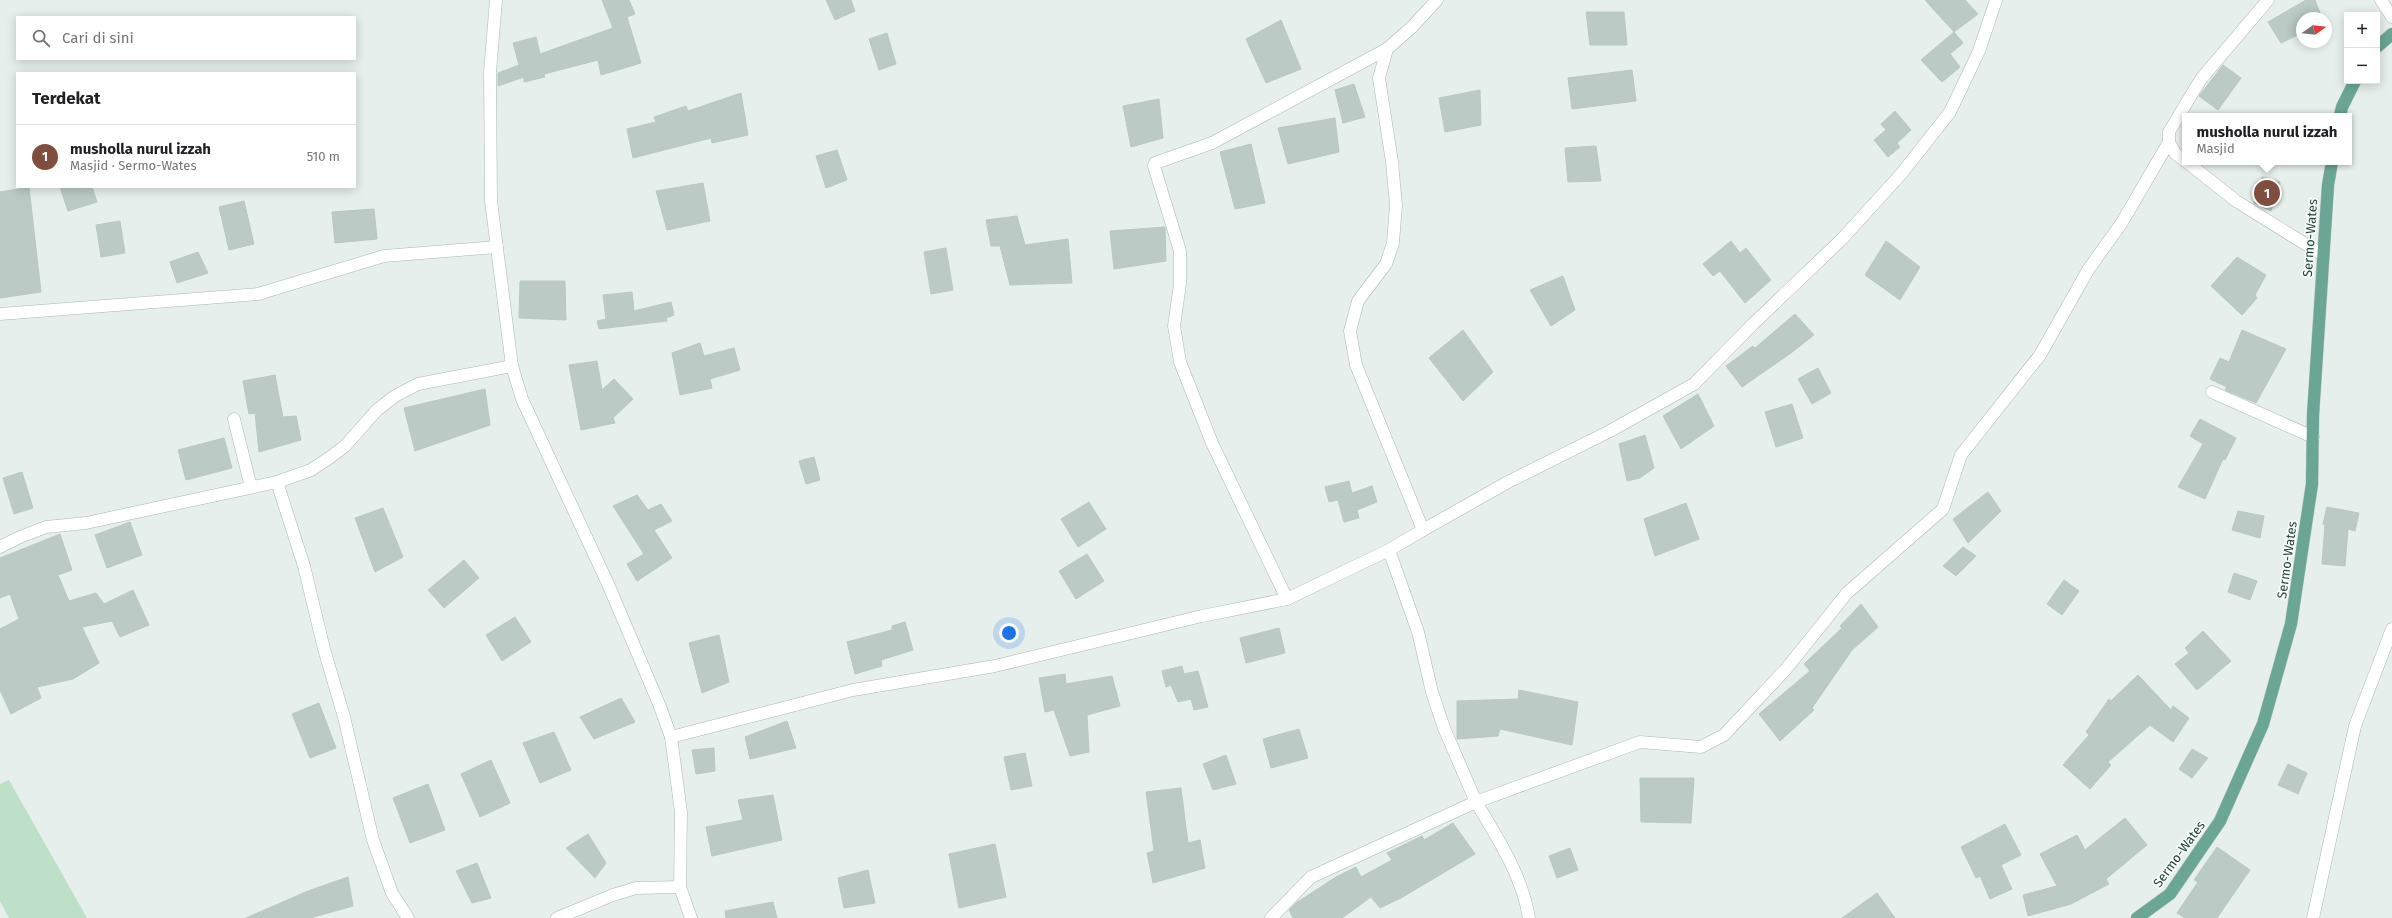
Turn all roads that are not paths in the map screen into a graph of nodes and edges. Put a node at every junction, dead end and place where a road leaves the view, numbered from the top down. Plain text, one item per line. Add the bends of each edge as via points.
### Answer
1 (496, 0) edge
2 (1437, 0) edge
3 (1996, 0) edge
4 (2268, 0) edge
5 (2381, 0) edge
6 (2392, 17) edge
7 (2392, 34) edge
8 (2380, 44) edge
9 (1387, 49) junction
10 (2354, 84) edge
11 (2341, 113) edge
12 (2169, 142) junction
13 (2182, 158) edge
14 (2191, 165) edge
15 (2331, 165) edge
16 (497, 247) junction
17 (2323, 255) junction
18 (0, 314) edge
19 (512, 366) junction
20 (2212, 392) dead end
21 (234, 419) dead end
22 (2313, 437) junction
23 (277, 482) junction
24 (251, 487) junction
25 (1423, 530) junction
26 (0, 547) edge
27 (1389, 550) junction
28 (1286, 599) junction
29 (2392, 629) edge
30 (670, 738) junction
31 (1476, 802) junction
32 (680, 887) junction
33 (408, 918) edge
34 (557, 918) edge
35 (691, 918) edge
36 (1271, 918) edge
37 (1529, 918) edge
38 (2137, 918) edge
39 (2313, 918) edge

1 - 16 street via 490,80 491,201
2 - 9 street
3 - 25 street via 1979,51 1950,112 1902,173 1842,239 1694,384
4 - 12 street via 2201,79 2169,132
5 - 6 street
7 - 8 main road
9 - 25 street via 1379,78 1396,205 1393,243 1386,264 1358,301 1350,331 1356,365
9 - 28 street via 1212,143 1155,163 1154,166 1180,251 1180,284 1174,326 1180,362 1212,443
10 - 11 main road
12 - 13 street via 2175,153
12 - 31 street via 2121,224 2088,270 2040,355 1961,455 1943,509 1847,594 1786,669 1724,735 1701,747 1640,742
14 - 17 street via 2236,201
15 - 17 main road, Sermo-Wates
16 - 18 street via 384,256 258,294
16 - 19 street
17 - 22 main road, Sermo-Wates
19 - 23 street via 418,384 395,396 377,410 345,446 329,458 311,470
19 - 30 street via 522,399 608,584 659,704
20 - 22 street
21 - 24 street
22 - 38 main road, Sermo-Wates via 2312,484 2291,624 2263,724 2220,821 2170,894
23 - 24 street
23 - 33 street via 304,566 373,840 392,893
24 - 26 street via 86,523 46,527
25 - 27 street
27 - 28 street
27 - 31 street via 1418,632 1444,728
28 - 30 street via 1202,616 995,666 853,690
29 - 39 street via 2355,726
30 - 32 street via 681,812
31 - 36 street via 1311,877
31 - 37 street via 1504,849 1520,884
32 - 34 street via 636,888
32 - 35 street

